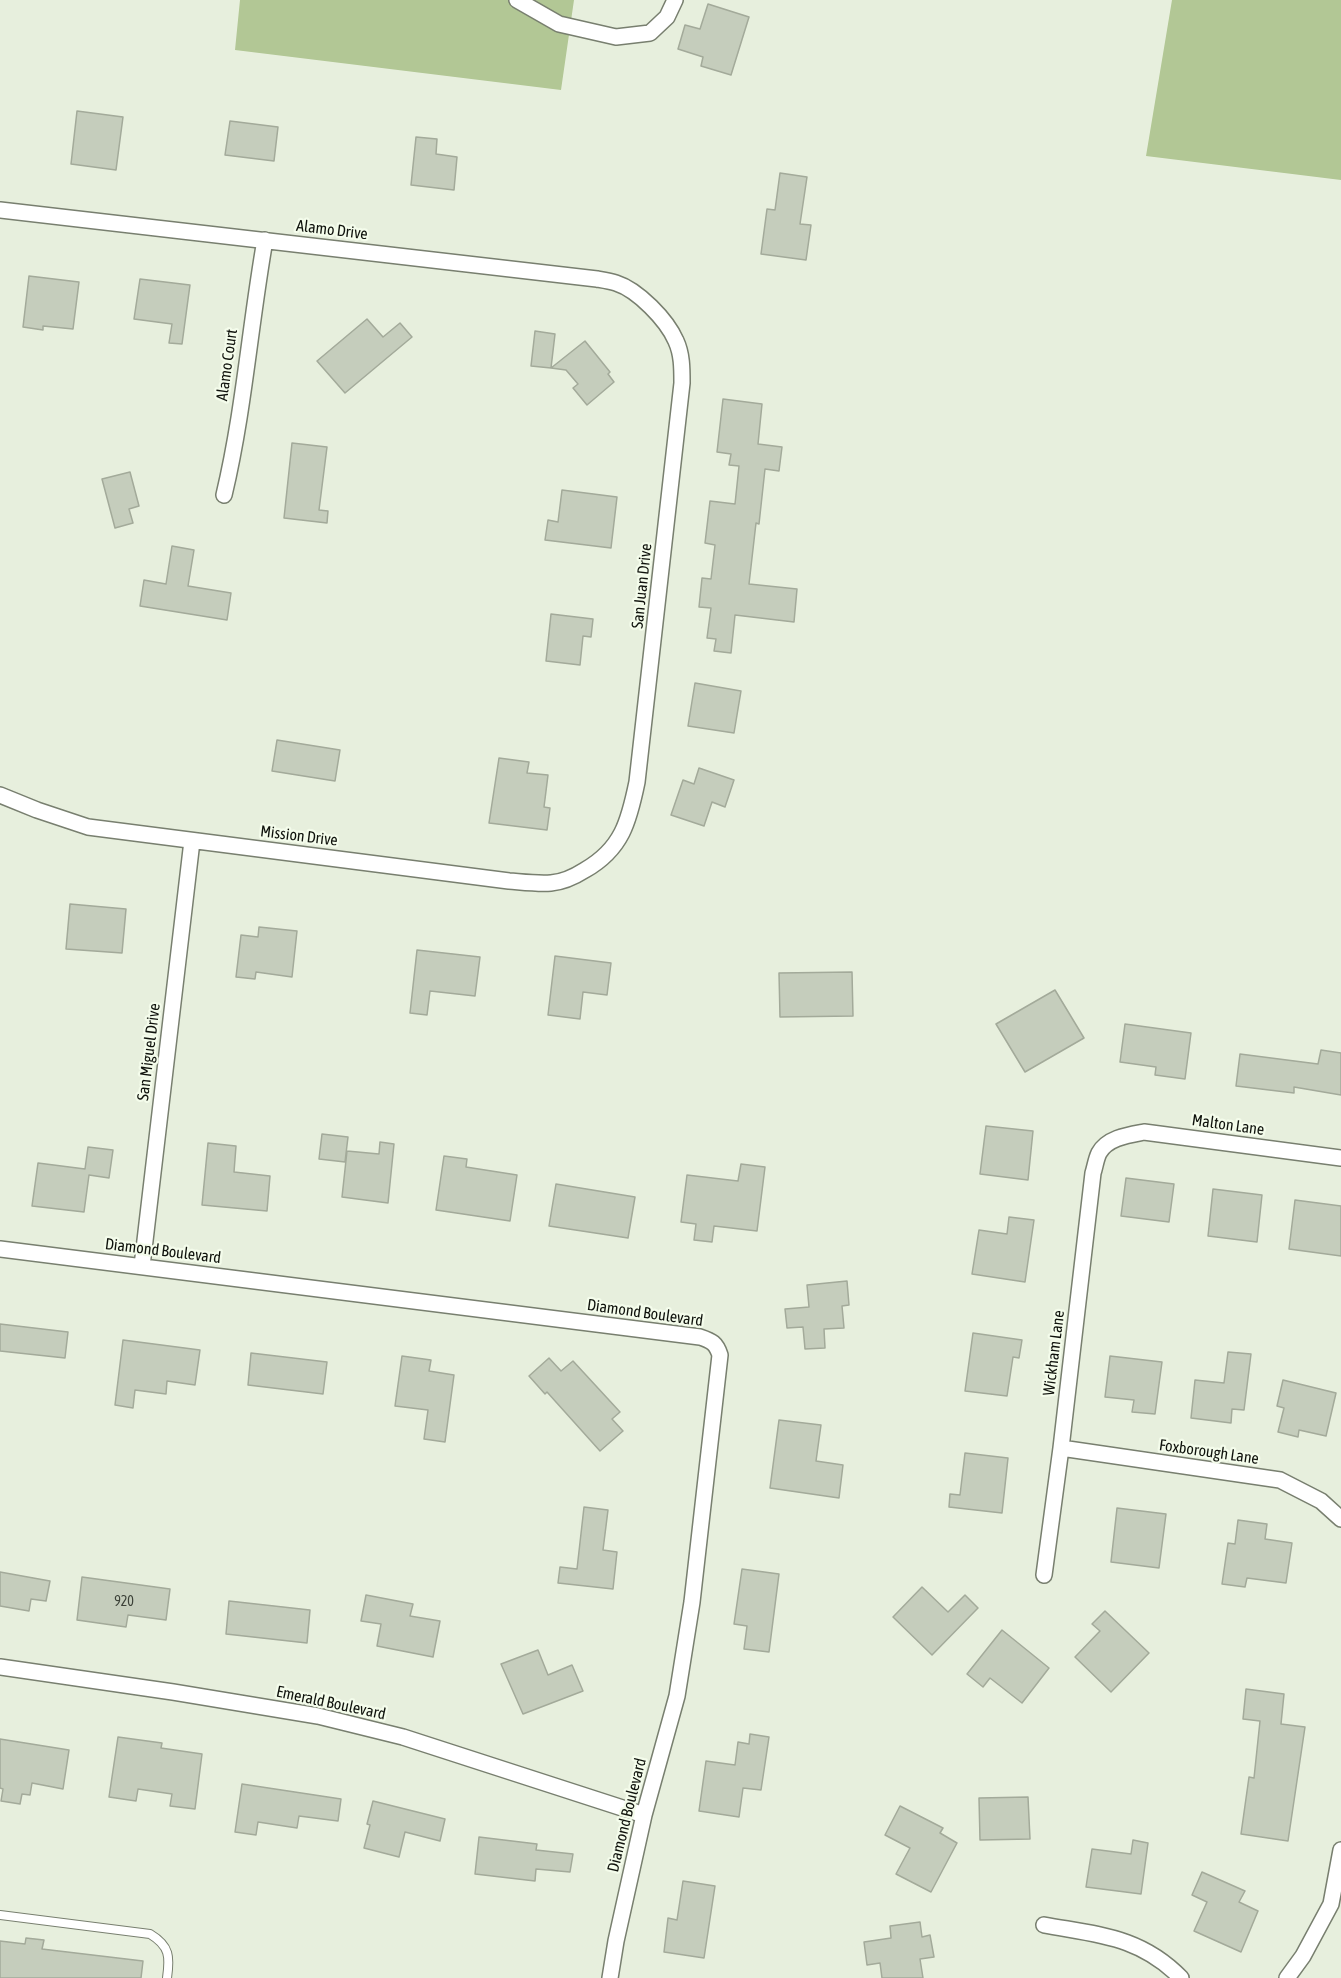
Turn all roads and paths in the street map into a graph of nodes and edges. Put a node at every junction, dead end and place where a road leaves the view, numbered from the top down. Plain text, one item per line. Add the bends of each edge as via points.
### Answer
1 (517, 0) edge
2 (675, 0) edge
3 (0, 210) edge
4 (265, 240) junction
5 (651, 307) joint
6 (224, 495) dead end
7 (0, 795) edge
8 (192, 841) junction
9 (595, 865) joint
10 (1112, 1141) joint
11 (1341, 1158) edge
12 (0, 1249) edge
13 (142, 1266) junction
14 (1061, 1448) junction
15 (1341, 1520) edge
16 (1044, 1575) dead end
17 (0, 1667) edge
18 (644, 1815) junction
19 (1341, 1850) edge
20 (0, 1914) edge
21 (1044, 1925) dead end
22 (167, 1978) edge
23 (610, 1978) edge
24 (1181, 1978) edge
25 (1287, 1978) edge

1 - 2 street via 559,24 616,37 650,33 667,17
3 - 4 street, Alamo Drive
4 - 5 street, Alamo Drive via 597,279 618,283
4 - 6 street, Alamo Court via 234,452
5 - 9 street, San Juan Drive via 676,342 682,361 682,383 637,782 621,837
7 - 8 street, Mission Drive via 88,826
8 - 9 street, Mission Drive via 509,881 569,880
8 - 13 street, San Miguel Drive
10 - 11 street, Malton Lane via 1144,1132
10 - 14 street, Wickham Lane via 1100,1152 1093,1173
12 - 13 street, Diamond Boulevard
13 - 18 street, Diamond Boulevard via 700,1337 717,1346 720,1355 692,1602 677,1696
14 - 15 street, Foxborough Lane via 1280,1480 1321,1501
14 - 16 street, Wickham Lane
17 - 18 street, Emerald Boulevard via 318,1716 403,1737
18 - 23 street, Diamond Boulevard
19 - 25 street via 1331,1904
20 - 22 lane via 150,1934 166,1948 170,1961
21 - 24 street via 1121,1939 1148,1950

